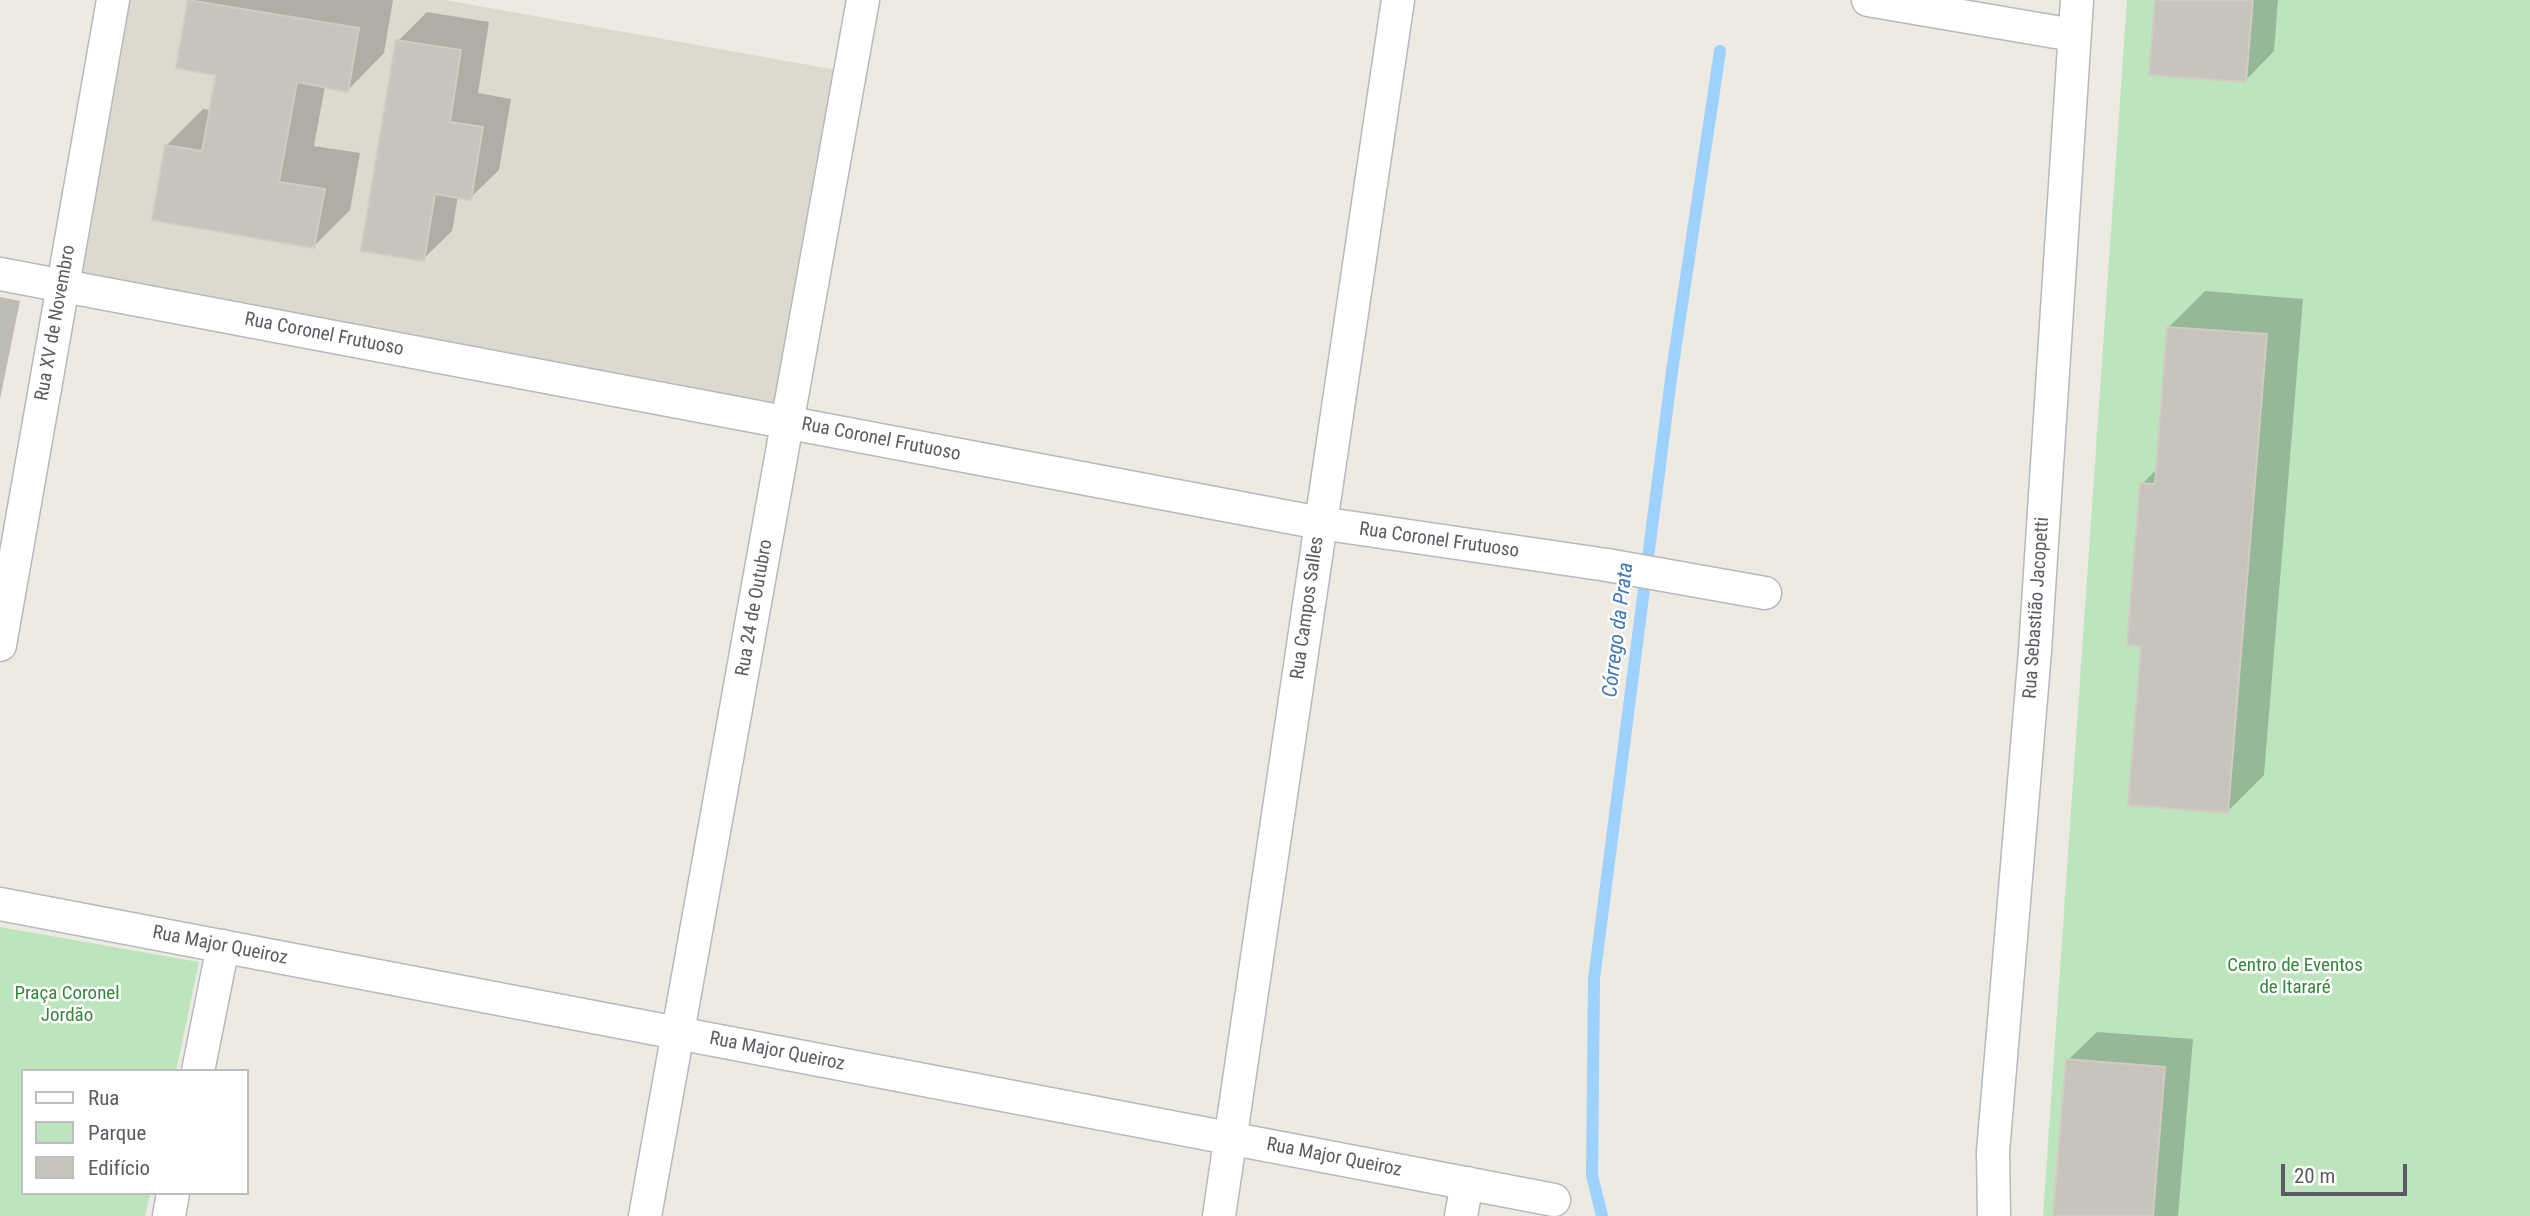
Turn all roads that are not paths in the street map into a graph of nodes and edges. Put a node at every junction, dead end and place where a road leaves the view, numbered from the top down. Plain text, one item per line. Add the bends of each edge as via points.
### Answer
1 (113, 0) edge
2 (863, 0) edge
3 (1398, 0) edge
4 (1868, 0) edge
5 (2077, 0) edge
6 (2073, 36) junction
7 (0, 274) edge
8 (62, 286) junction
9 (789, 423) junction
10 (1320, 523) junction
11 (1765, 593) dead end
12 (0, 646) edge
13 (0, 904) edge
14 (223, 946) junction
15 (676, 1033) junction
16 (198, 1069) edge
17 (1233, 1139) junction
18 (1467, 1183) junction
19 (173, 1195) edge
20 (1554, 1200) dead end
21 (169, 1216) edge
22 (645, 1216) edge
23 (1219, 1216) edge
24 (1461, 1216) edge
25 (1994, 1216) edge

1 - 8 street, Rua XV de Novembro
2 - 9 street, Rua 24 de Outubro
3 - 10 street, Rua Campos Salles
4 - 6 street
5 - 6 street, Rua Sebastião Jacopetti
6 - 25 street, Rua Sebastião Jacopetti via 2035,651 1993,1152
7 - 8 street, Rua Coronel Frutuoso
8 - 9 street, Rua Coronel Frutuoso
8 - 12 street, Rua XV de Novembro
9 - 10 street, Rua Coronel Frutuoso
9 - 15 street, Rua 24 de Outubro
10 - 11 street, Rua Coronel Frutuoso
10 - 17 street, Rua Campos Salles
13 - 14 street, Rua Major Queiroz
14 - 15 street, Rua Major Queiroz
14 - 16 street
15 - 17 street, Rua Major Queiroz
15 - 22 street, Rua 24 de Outubro
17 - 18 street, Rua Major Queiroz
17 - 23 street, Rua Campos Salles
18 - 20 street, Rua Major Queiroz
18 - 24 street
19 - 21 street

